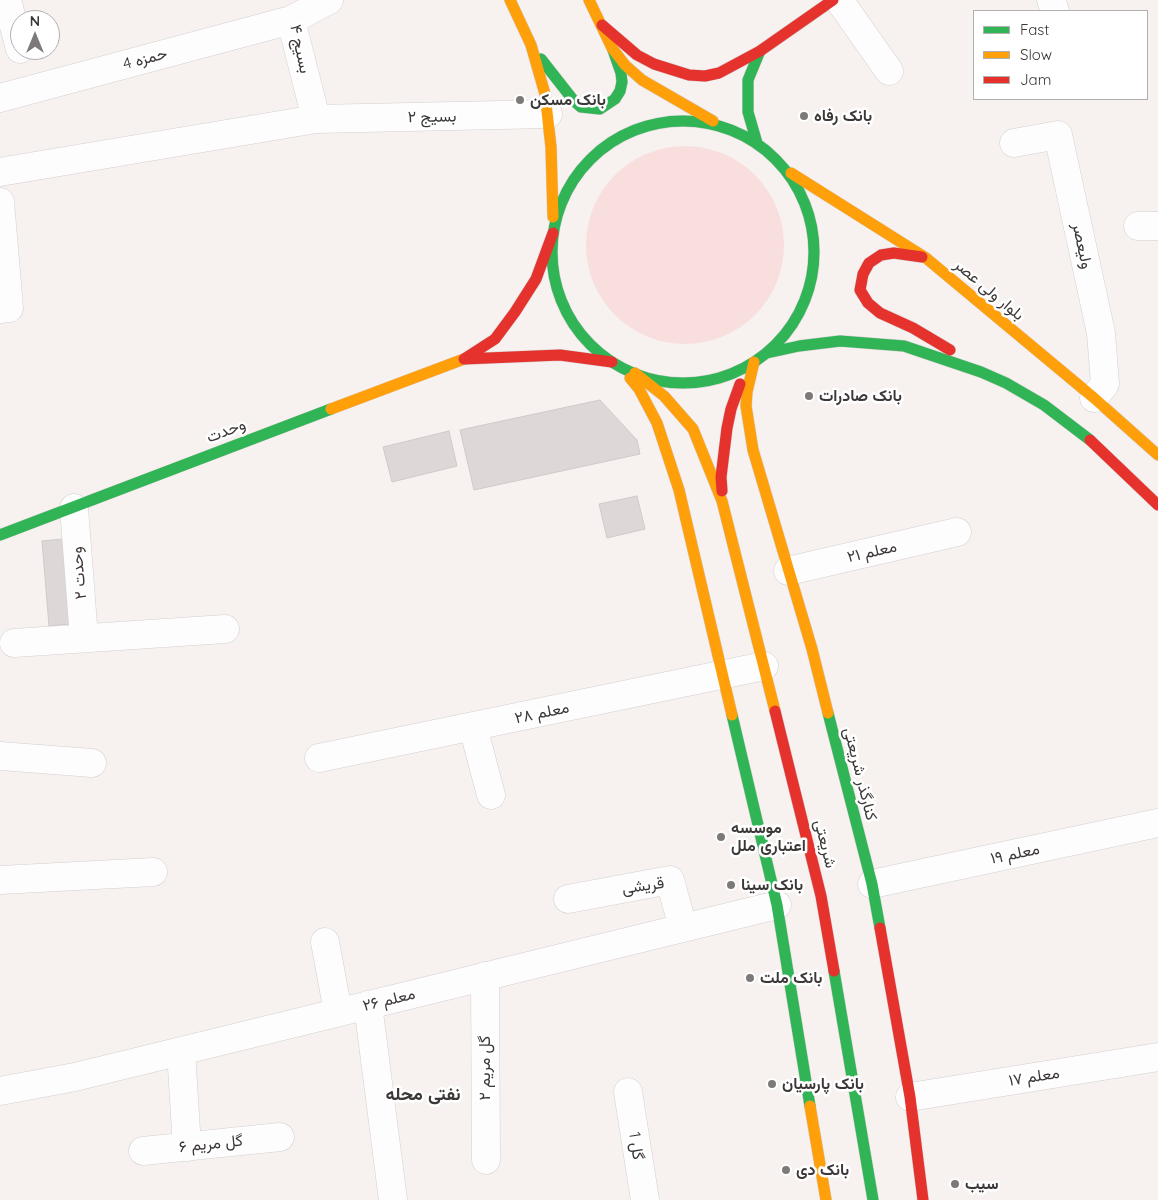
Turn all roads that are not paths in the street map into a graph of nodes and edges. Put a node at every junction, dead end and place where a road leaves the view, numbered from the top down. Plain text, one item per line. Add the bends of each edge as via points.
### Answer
1 (329, 0) edge
2 (510, 0) edge
3 (589, 0) edge
4 (833, 0) edge
5 (839, 0) edge
6 (291, 20) junction
7 (599, 22) junction
8 (531, 45) junction
9 (612, 48) junction
10 (760, 52) junction
11 (23, 60) edge
12 (889, 71) dead end
13 (31, 90) junction
14 (0, 98) edge
15 (548, 114) junction
16 (316, 119) junction
17 (723, 127) junction
18 (757, 143) junction
19 (1014, 143) dead end
20 (785, 169) junction
21 (0, 172) edge
22 (0, 202) edge
23 (553, 233) junction
24 (926, 258) junction
25 (0, 309) edge
26 (767, 354) junction
27 (464, 359) junction
28 (754, 362) junction
29 (617, 365) junction
30 (635, 373) junction
31 (1006, 383) junction
32 (1094, 398) junction
33 (1158, 455) edge
34 (722, 500) junction
35 (1158, 505) edge
36 (74, 508) junction
37 (957, 532) dead end
38 (0, 535) edge
39 (788, 571) junction
40 (224, 629) dead end
41 (84, 638) junction
42 (14, 643) dead end
43 (764, 666) junction
44 (722, 675) junction
45 (473, 727) junction
46 (0, 756) edge
47 (319, 758) dead end
48 (92, 763) dead end
49 (491, 795) dead end
50 (1158, 823) edge
51 (153, 872) dead end
52 (0, 880) edge
53 (872, 884) junction
54 (568, 899) dead end
55 (777, 905) junction
56 (683, 928) junction
57 (324, 942) dead end
58 (485, 976) junction
59 (368, 1005) junction
60 (338, 1012) junction
61 (181, 1051) junction
62 (1158, 1057) edge
63 (0, 1092) edge
64 (628, 1092) dead end
65 (910, 1097) junction
66 (280, 1137) dead end
67 (187, 1146) junction
68 (142, 1151) dead end
69 (486, 1160) dead end
70 (393, 1200) edge
71 (645, 1200) edge
72 (826, 1200) edge
73 (873, 1200) edge
74 (923, 1200) edge

1 - 6 street, بسیج ۴
2 - 8 main road
3 - 7 main road
4 - 10 main road
5 - 12 street
6 - 13 street, حمزه 4
6 - 16 street, بسیج ۴
7 - 9 main road
7 - 10 main road via 637,55 689,75 719,73
8 - 9 main road via 574,101 590,109 608,105 620,91 621,73
8 - 15 main road
9 - 17 main road via 642,80
10 - 18 main road via 748,80 748,112
11 - 13 street
13 - 14 street, حمزه 4
15 - 16 street, بسیج ۲
15 - 23 main road
16 - 21 street, بسیج ۲
17 - 18 main road
17 - 23 main road via 686,121 648,126 613,141 584,165 564,197
18 - 20 main road
19 - 32 street, ولیعصر via 1058,135 1101,334 1106,384
20 - 24 main road, بلوار ولی عصر
20 - 26 main road via 805,201 814,237 813,275 804,305 788,331
22 - 25 street via 9,308
23 - 27 main road, وحدت via 536,279 515,312 495,339
23 - 29 main road via 553,271 561,300 576,327 596,350
24 - 31 main road via 894,253 881,255 868,263 860,290 880,313 913,328
24 - 32 main road, بلوار ولی عصر
26 - 28 main road
26 - 31 main road via 840,341 881,343 904,346 957,362
27 - 29 main road, وحدت via 560,355
27 - 36 main road, وحدت
28 - 30 main road via 712,380 681,383 650,379
28 - 34 main road via 742,379 731,409 722,468
28 - 39 main road, کنارگذر شریعتی via 747,392 748,425 762,486
29 - 30 main road
29 - 44 main road via 639,389 657,423 678,490
30 - 34 main road via 664,396 689,424
31 - 35 main road via 1044,405 1097,445
32 - 33 main road, بلوار ولی عصر
34 - 43 main road, شریعتی
36 - 38 main road, وحدت
36 - 41 street, وحدت ۲
37 - 39 street, معلم ۲۱
39 - 53 main road, کنارگذر شریعتی via 812,649
40 - 41 street
41 - 42 street
43 - 44 street, معلم ۲۸
43 - 73 main road, شریعتی via 821,896
44 - 45 street, معلم ۲۸
44 - 55 main road
45 - 47 street, معلم ۲۸
45 - 49 street
46 - 48 street
50 - 53 street, معلم ۱۹
51 - 52 street
53 - 65 main road, کنارگذر شریعتی
54 - 56 street, قریشی via 670,880
55 - 56 street, معلم ۲۶
55 - 72 main road
56 - 58 street, معلم ۲۶
57 - 60 street
58 - 59 street, معلم ۲۶
58 - 69 street, گل مریم ۲
59 - 60 street, معلم ۲۶
59 - 70 street
60 - 61 street, معلم ۲۶
61 - 63 street, معلم ۲۶
61 - 67 street
62 - 65 street, معلم ۱۷
64 - 71 street, گل 1
65 - 74 main road, کنارگذر شریعتی
66 - 67 street, گل مریم ۶
67 - 68 street, گل مریم ۶

